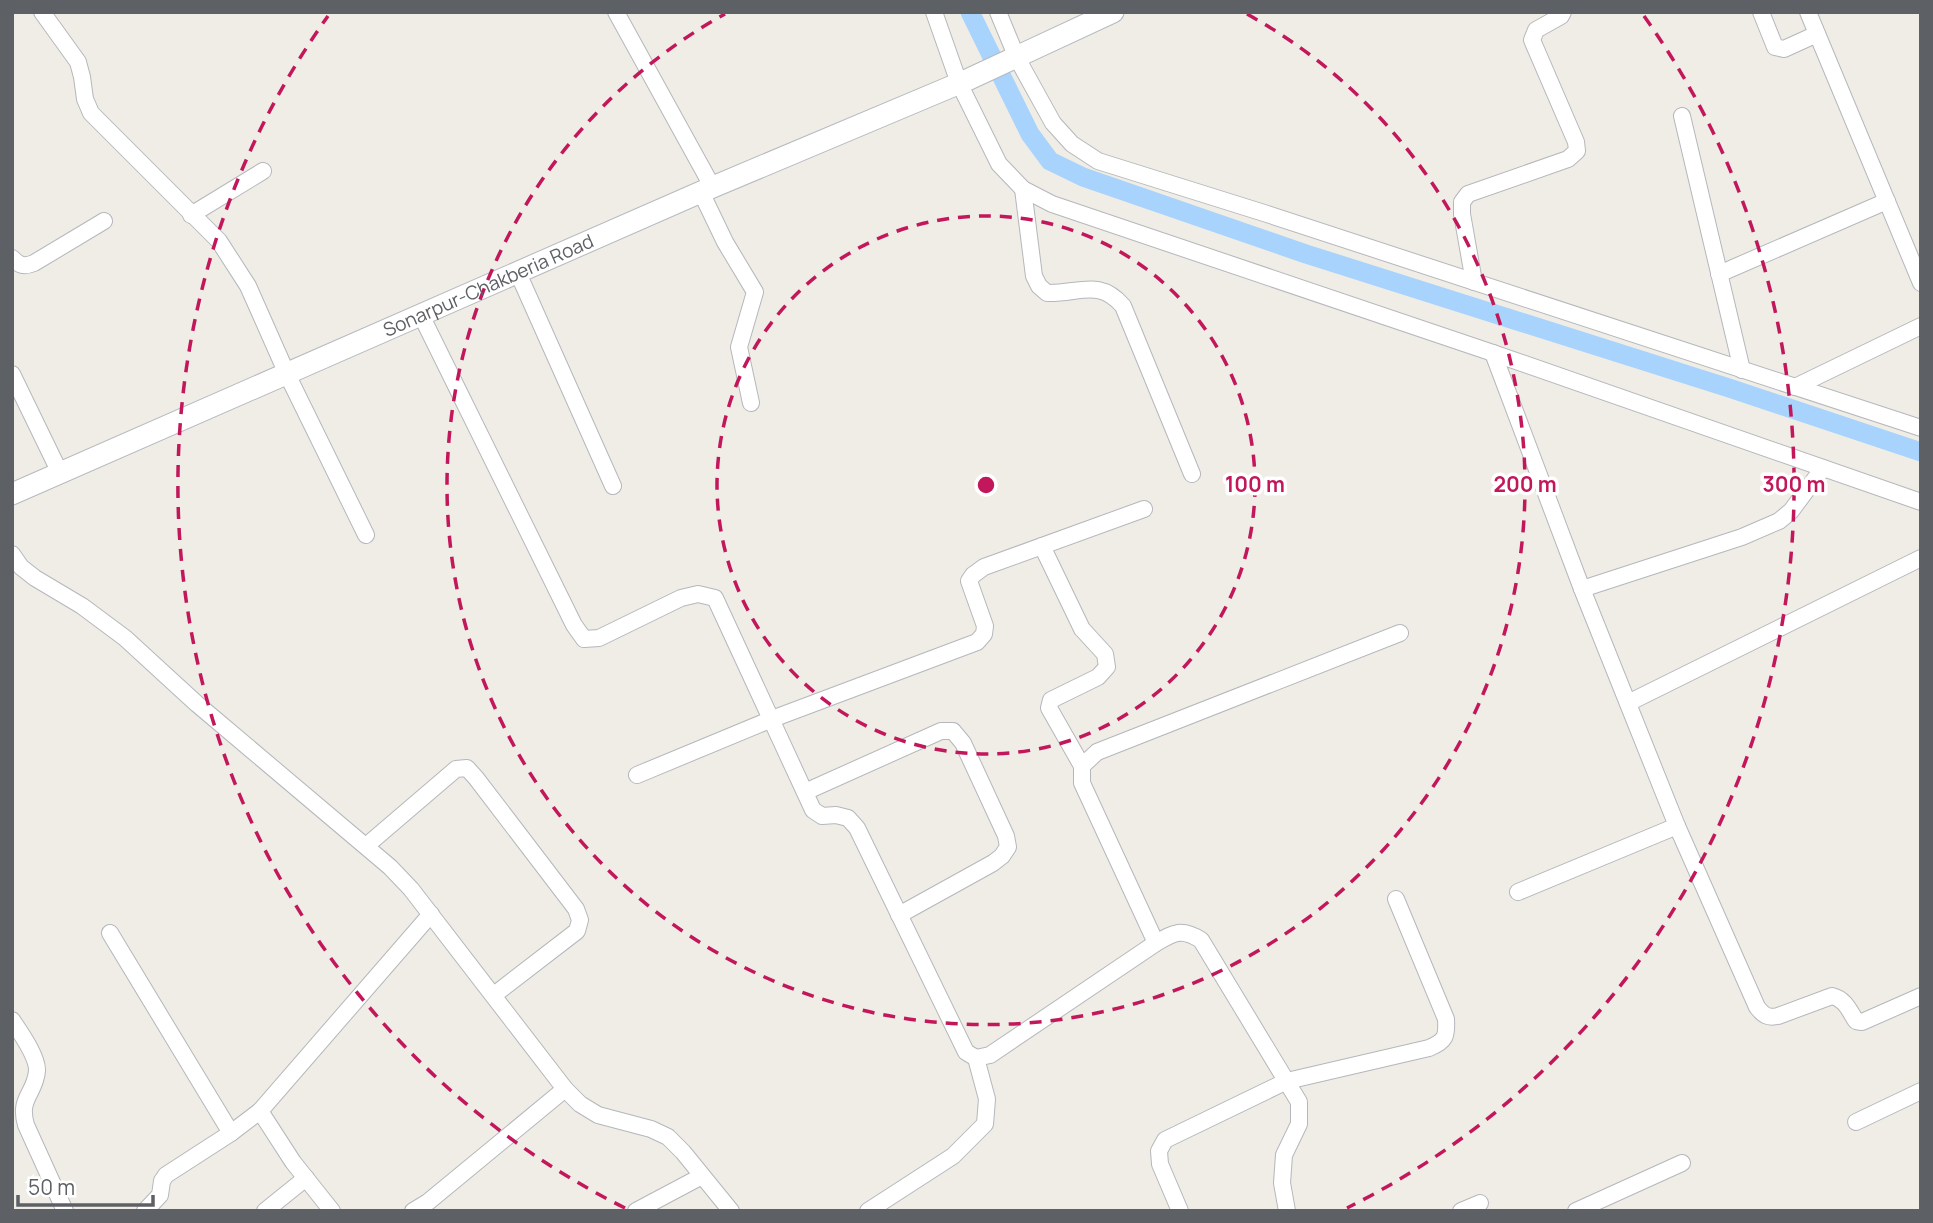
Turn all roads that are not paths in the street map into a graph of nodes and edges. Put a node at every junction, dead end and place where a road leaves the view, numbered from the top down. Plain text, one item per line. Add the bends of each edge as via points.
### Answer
1 (42, 12) edge
2 (616, 12) edge
3 (934, 12) edge
4 (998, 12) edge
5 (1113, 12) edge
6 (1563, 12) edge
7 (1760, 12) edge
8 (1808, 12) edge
9 (1817, 34) junction
10 (1013, 59) junction
11 (963, 82) junction
12 (1682, 116) dead end
13 (263, 171) dead end
14 (1023, 189) junction
15 (707, 190) junction
16 (1887, 201) junction
17 (191, 215) junction
18 (104, 220) dead end
19 (12, 258) edge
20 (517, 273) junction
21 (1719, 274) junction
22 (1474, 282) junction
23 (1921, 283) edge
24 (421, 315) junction
25 (1921, 326) edge
26 (1493, 353) junction
27 (1742, 370) junction
28 (12, 374) edge
29 (287, 374) junction
30 (1795, 387) junction
31 (751, 403) dead end
32 (1921, 428) edge
33 (1822, 468) junction
34 (60, 473) junction
35 (1192, 474) dead end
36 (613, 486) dead end
37 (13, 491) edge
38 (1921, 502) edge
39 (1144, 509) dead end
40 (366, 536) dead end
41 (1042, 546) junction
42 (12, 554) edge
43 (1921, 558) edge
44 (1582, 589) junction
45 (1400, 633) dead end
46 (1628, 703) junction
47 (772, 719) junction
48 (1082, 766) junction
49 (637, 775) dead end
50 (805, 792) junction
51 (1677, 826) junction
52 (366, 846) junction
53 (1518, 892) dead end
54 (1396, 898) dead end
55 (431, 915) junction
56 (899, 915) junction
57 (110, 933) dead end
58 (1156, 943) junction
59 (494, 995) junction
60 (1921, 996) edge
61 (12, 1020) edge
62 (976, 1058) junction
63 (1287, 1082) junction
64 (565, 1089) junction
65 (1921, 1091) edge
66 (260, 1111) junction
67 (1856, 1122) dead end
68 (231, 1133) junction
69 (1682, 1163) dead end
70 (702, 1176) junction
71 (306, 1178) junction
72 (160, 1195) junction
73 (1480, 1203) dead end
74 (431, 1206) edge
75 (65, 1211) edge
76 (145, 1211) edge
77 (170, 1211) edge
78 (265, 1211) edge
79 (332, 1211) edge
80 (413, 1211) edge
81 (636, 1211) edge
82 (731, 1211) edge
83 (868, 1211) edge
84 (1180, 1211) edge
85 (1287, 1211) edge
86 (1461, 1211) edge
87 (1576, 1211) edge

1 - 17 street via 78,62 91,113
2 - 15 street
3 - 11 street
4 - 10 street
5 - 10 main road
6 - 22 street via 1536,30 1532,40 1577,151 1568,159 1468,194 1462,214
7 - 9 street via 1775,47 1784,49
8 - 9 street
9 - 16 street
10 - 11 main road, Sonarpur-Chakberia Road
10 - 22 street via 1053,123 1072,144 1098,161
11 - 14 street via 999,164
11 - 15 main road, Sonarpur-Chakberia Road
12 - 21 street
13 - 17 street
14 - 26 street via 1052,204
14 - 35 street via 1039,286 1047,293 1060,294 1107,291 1123,306
15 - 20 main road, Sonarpur-Chakberia Road
15 - 31 street via 725,242 755,292 739,347
16 - 21 street
16 - 23 street
17 - 29 street via 219,241 248,286
18 - 19 street via 34,263 19,265
20 - 24 main road, Sonarpur-Chakberia Road
20 - 36 street
21 - 27 street
22 - 27 street
24 - 29 main road, Sonarpur-Chakberia Road
24 - 47 street via 584,639 599,638 681,598 698,594 715,598
25 - 30 street
26 - 33 street
26 - 44 street
27 - 30 street
28 - 34 street
29 - 34 main road, Sonarpur-Chakberia Road
29 - 40 street
30 - 32 street
33 - 38 street
33 - 44 street via 1779,522
34 - 37 main road, Sonarpur-Chakberia Road
39 - 41 street
41 - 47 street via 973,575 969,581 985,626 977,642
41 - 48 street via 1082,629 1105,654 1107,667 1098,677 1051,700 1049,708
42 - 52 street via 35,578 125,638
43 - 46 street
44 - 46 street
45 - 48 street via 1097,752
46 - 51 street
47 - 49 street
47 - 50 street
48 - 58 street via 1082,783
50 - 56 street via 813,810 822,816 848,818 857,828
50 - 56 street via 941,731 953,731 963,743 1008,847 993,863
51 - 53 street
51 - 60 street via 1762,1014 1778,1016 1832,996 1862,1022
52 - 55 street
52 - 59 street via 456,769 467,768 477,778 580,920 577,931
54 - 63 street via 1446,1019 1447,1034 1440,1044 1429,1048
55 - 59 street
55 - 66 street
56 - 62 street via 967,1052
57 - 68 street
58 - 62 street via 990,1055
58 - 63 street via 1174,933 1188,932 1201,940
59 - 64 street
61 - 75 street via 36,1060 37,1071 22,1112
62 - 83 street via 987,1099 985,1124 953,1156
63 - 84 street via 1165,1140 1159,1151 1160,1164
63 - 85 street via 1299,1102 1299,1124 1284,1155
64 - 70 street via 598,1115 668,1137
64 - 74 street
65 - 67 street
66 - 68 street
66 - 71 street
68 - 72 street via 166,1175
69 - 87 street
70 - 81 street
70 - 82 street
71 - 78 street
71 - 79 street
72 - 76 street
72 - 77 street
73 - 86 street
74 - 80 street

